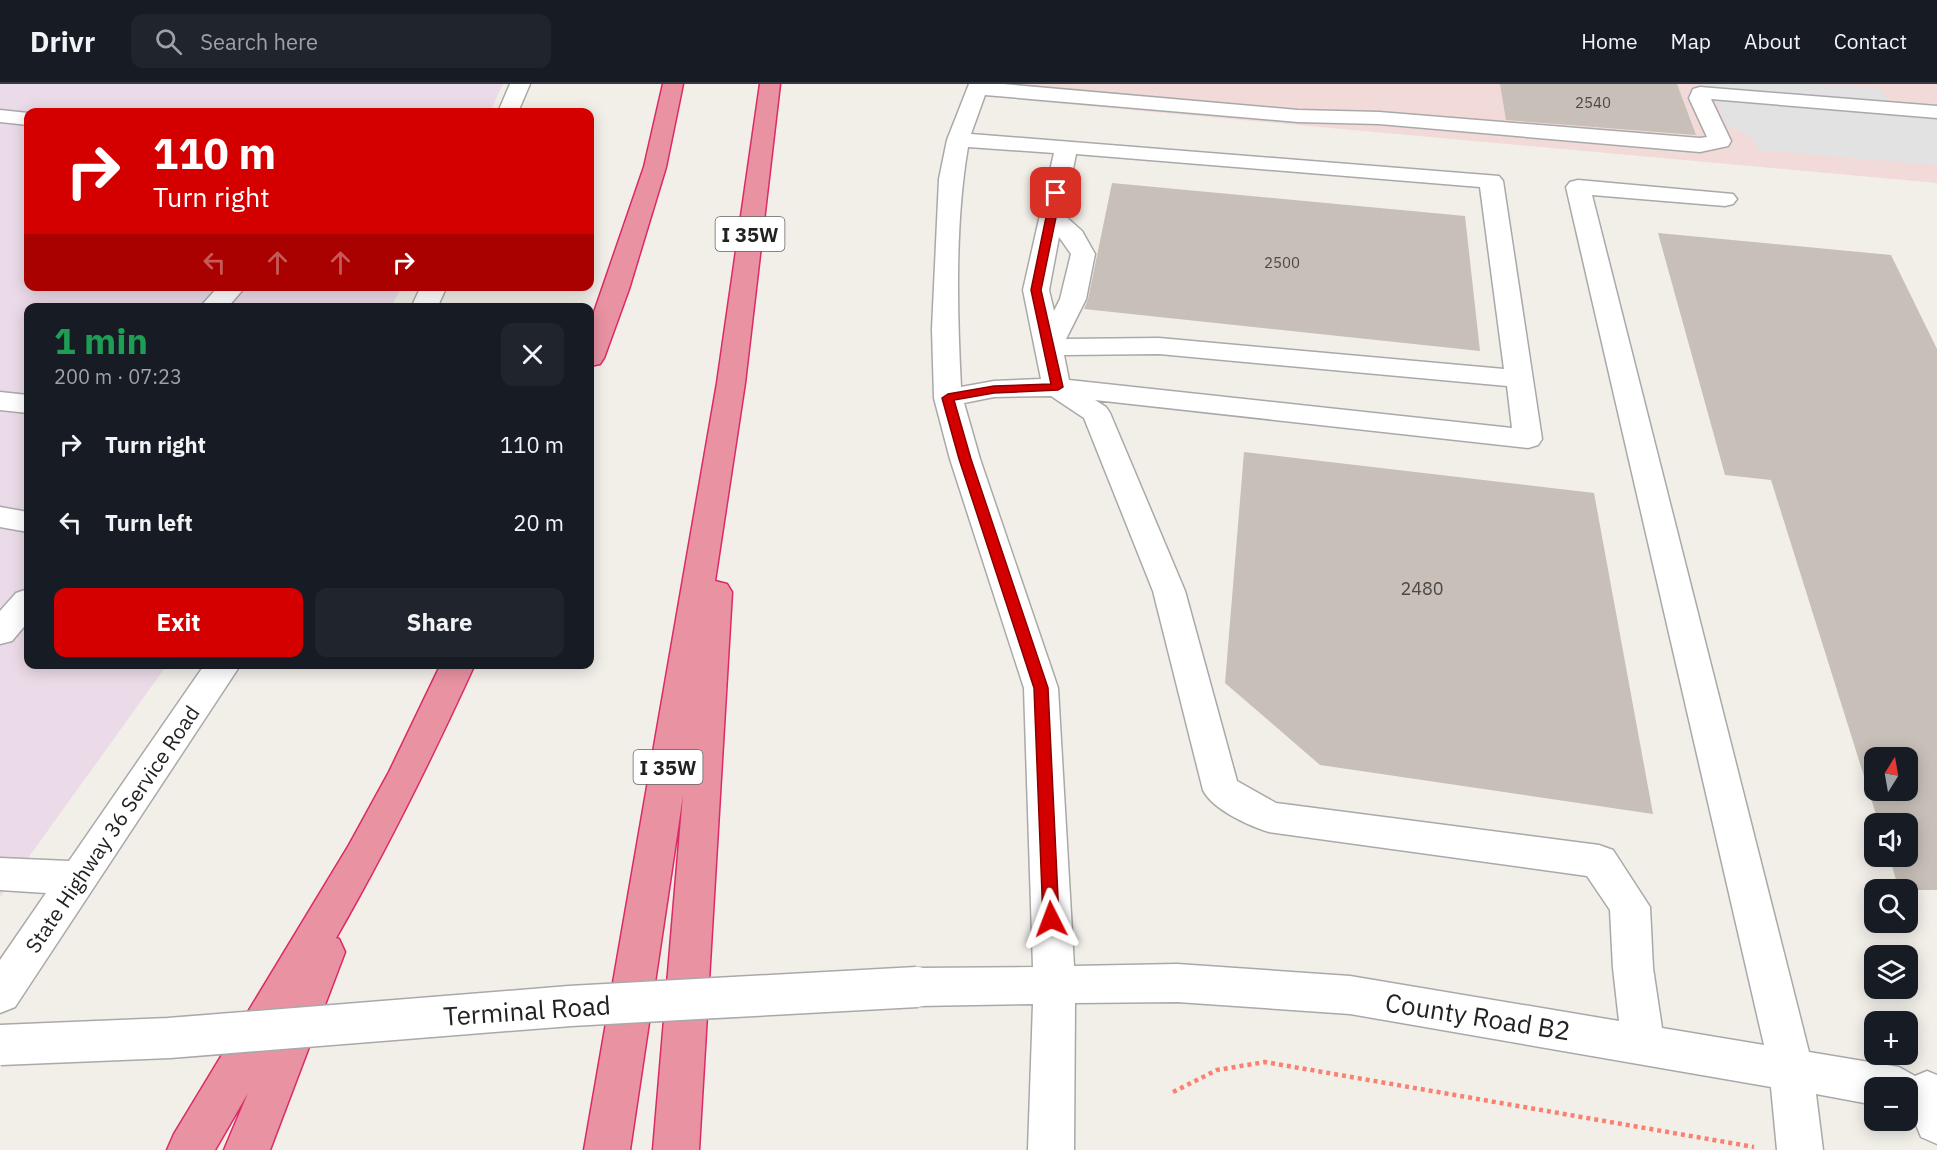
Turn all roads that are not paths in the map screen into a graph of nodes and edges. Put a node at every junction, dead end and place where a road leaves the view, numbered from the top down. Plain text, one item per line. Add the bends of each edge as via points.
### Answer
1 (520, 84) edge
2 (673, 84) edge
3 (770, 84) edge
4 (978, 86) edge
5 (510, 108) edge
6 (1937, 112) edge
7 (0, 116) edge
8 (24, 118) edge
9 (958, 140) junction
10 (1066, 147) junction
11 (1725, 199) dead end
12 (1051, 216) junction
13 (229, 291) edge
14 (217, 303) edge
15 (594, 347) edge
16 (1048, 347) junction
17 (1519, 379) junction
18 (731, 383) junction
19 (1058, 387) junction
20 (948, 398) junction
21 (0, 401) edge
22 (24, 404) edge
23 (0, 517) edge
24 (24, 521) edge
25 (24, 605) edge
26 (0, 632) edge
27 (221, 669) edge
28 (456, 669) edge
29 (363, 856) junction
30 (0, 874) edge
31 (79, 878) junction
32 (1054, 985) junction
33 (0, 994) edge
34 (1643, 1044) junction
35 (0, 1045) edge
36 (1791, 1069) junction
37 (1922, 1097) edge
38 (1780, 1149) edge
39 (190, 1150) edge
40 (247, 1150) edge
41 (607, 1150) edge
42 (676, 1150) edge
43 (1051, 1150) edge

1 - 5 street
2 - 15 highway via 656,167
3 - 18 highway, I 35W
4 - 6 street via 1298,116 1379,118 1700,145 1720,141 1700,93
4 - 9 street
7 - 8 street
9 - 10 street
9 - 20 street via 951,179 945,317
10 - 12 street
10 - 17 street via 1491,182
11 - 36 street via 1578,187
12 - 16 street via 1036,290
12 - 16 street via 1073,236 1083,254 1073,299
13 - 14 street
16 - 17 street via 1159,346
16 - 19 street
17 - 19 street via 1528,439
18 - 41 highway, I 35W
18 - 42 highway
19 - 20 street via 994,389
19 - 34 street via 1096,413 1169,591 1221,790 1269,817 1599,861 1630,907 1632,968
20 - 32 street via 1041,688
21 - 22 street
23 - 24 street
25 - 26 street
27 - 31 street, State Highway 36 Service Road
28 - 29 highway
29 - 39 highway
29 - 40 highway
30 - 31 street
31 - 33 street, State Highway 36 Service Road
32 - 34 street, County Road B2 via 1177,983 1350,995
32 - 35 street, Terminal Road, bridge via 917,987 570,1006 170,1038
32 - 43 street
34 - 36 street, County Road B2
36 - 37 street, County Road B2
36 - 38 street

